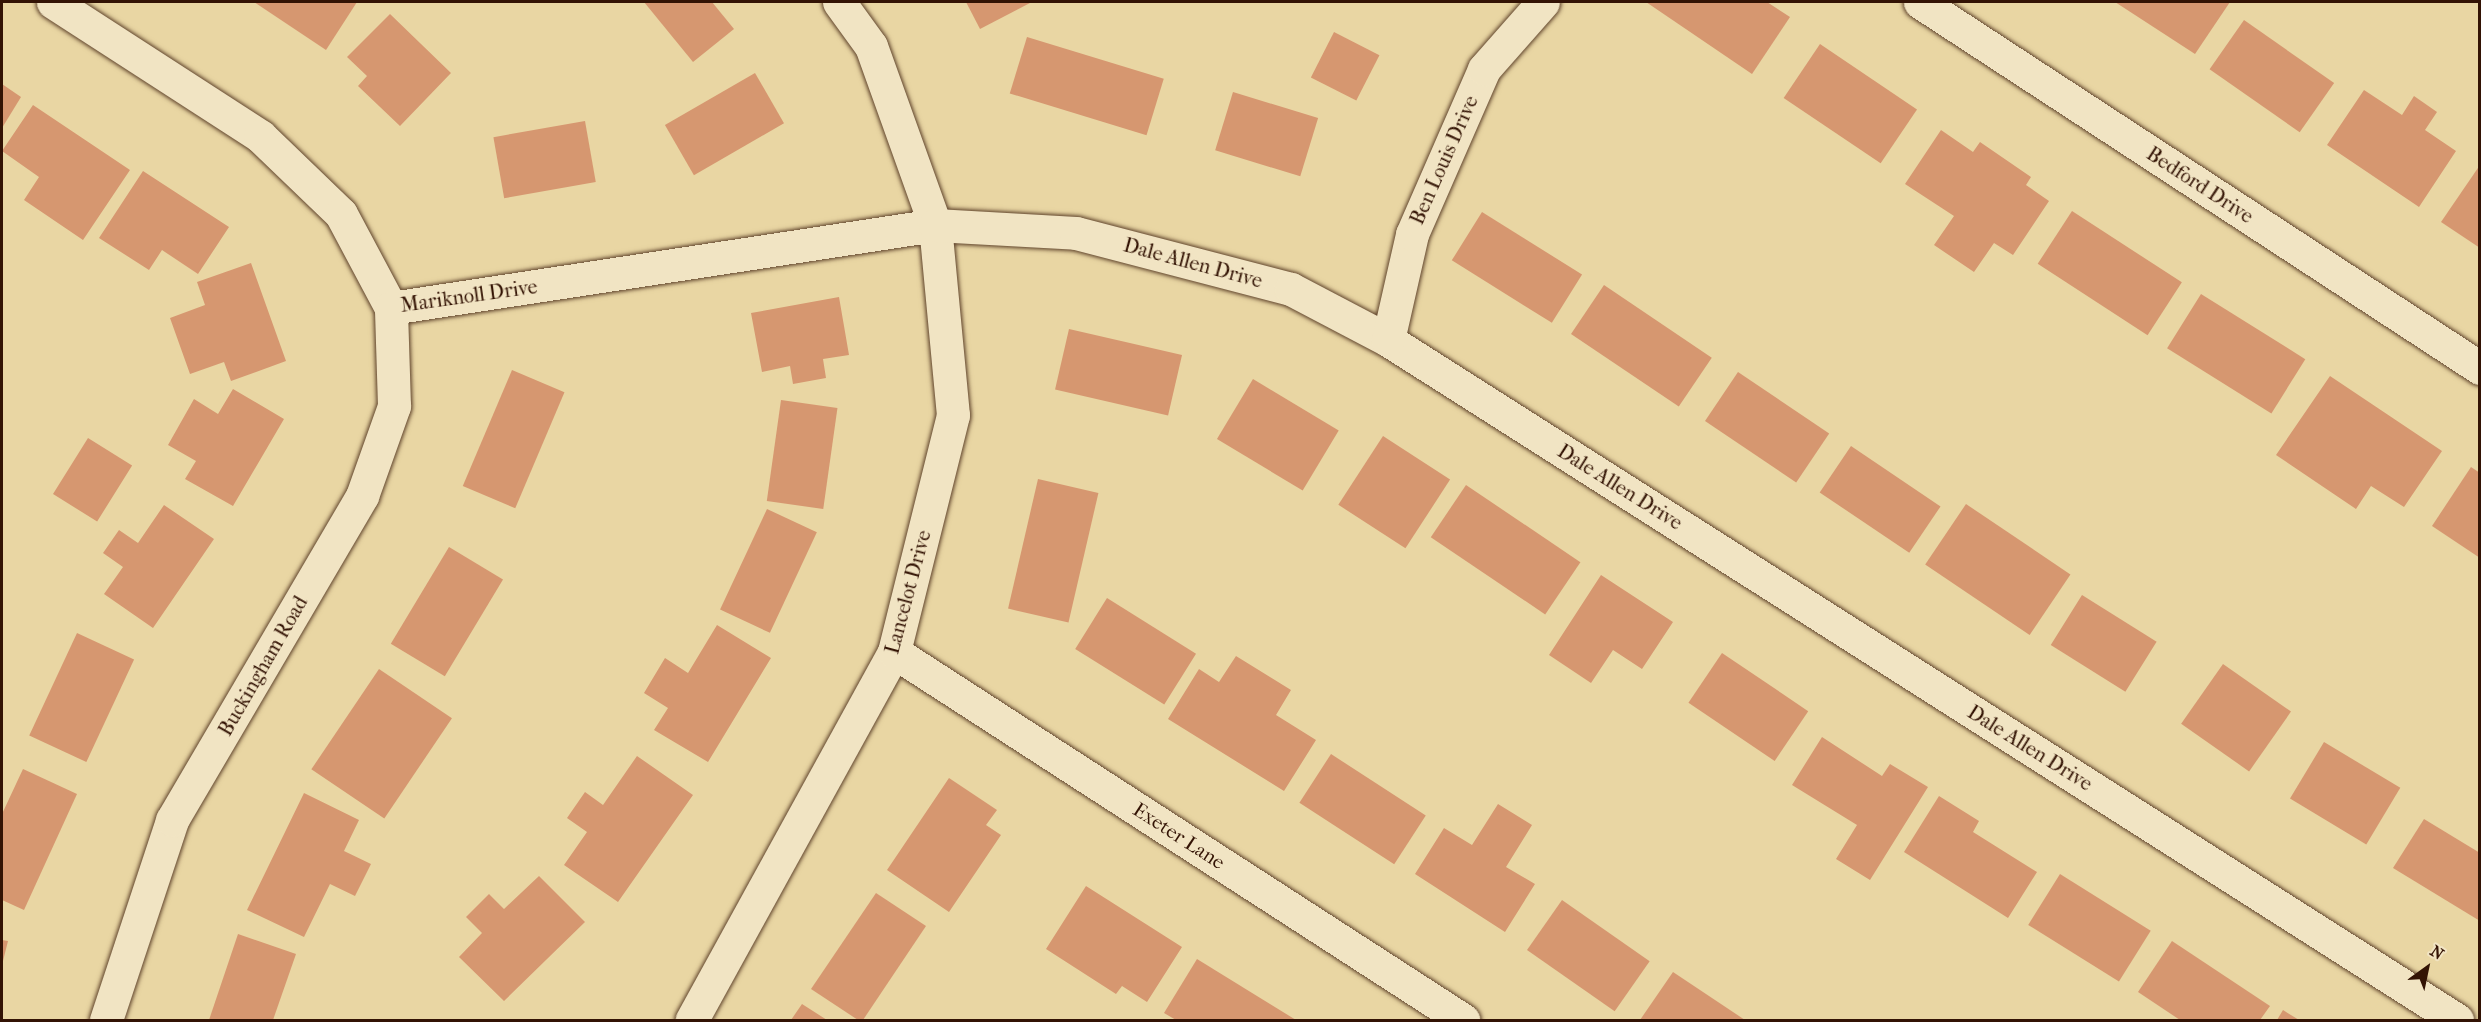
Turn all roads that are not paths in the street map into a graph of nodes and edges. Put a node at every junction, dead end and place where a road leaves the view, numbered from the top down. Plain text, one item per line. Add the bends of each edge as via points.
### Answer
1 (53, 2) edge
2 (839, 2) edge
3 (1543, 2) edge
4 (1920, 2) edge
5 (935, 225) junction
6 (391, 308) junction
7 (1388, 340) junction
8 (2480, 368) edge
9 (894, 652) junction
10 (106, 1020) edge
11 (692, 1020) edge
12 (1463, 1020) edge
13 (2457, 1020) edge

1 - 6 street, Mariknoll Drive via 260,136 341,214
2 - 5 street via 871,46
3 - 7 street, Ben Louis Drive via 1484,69 1412,234
4 - 8 street, Bedford Drive
5 - 6 street, Mariknoll Drive
5 - 7 street, Dale Allen Drive via 1076,233 1291,289
5 - 9 street, Lancelot Drive via 953,415
6 - 10 street, Buckingham Road via 394,406 362,496 172,820
7 - 13 street, Dale Allen Drive
9 - 11 street, Lancelot Drive
9 - 12 street, Exeter Lane

